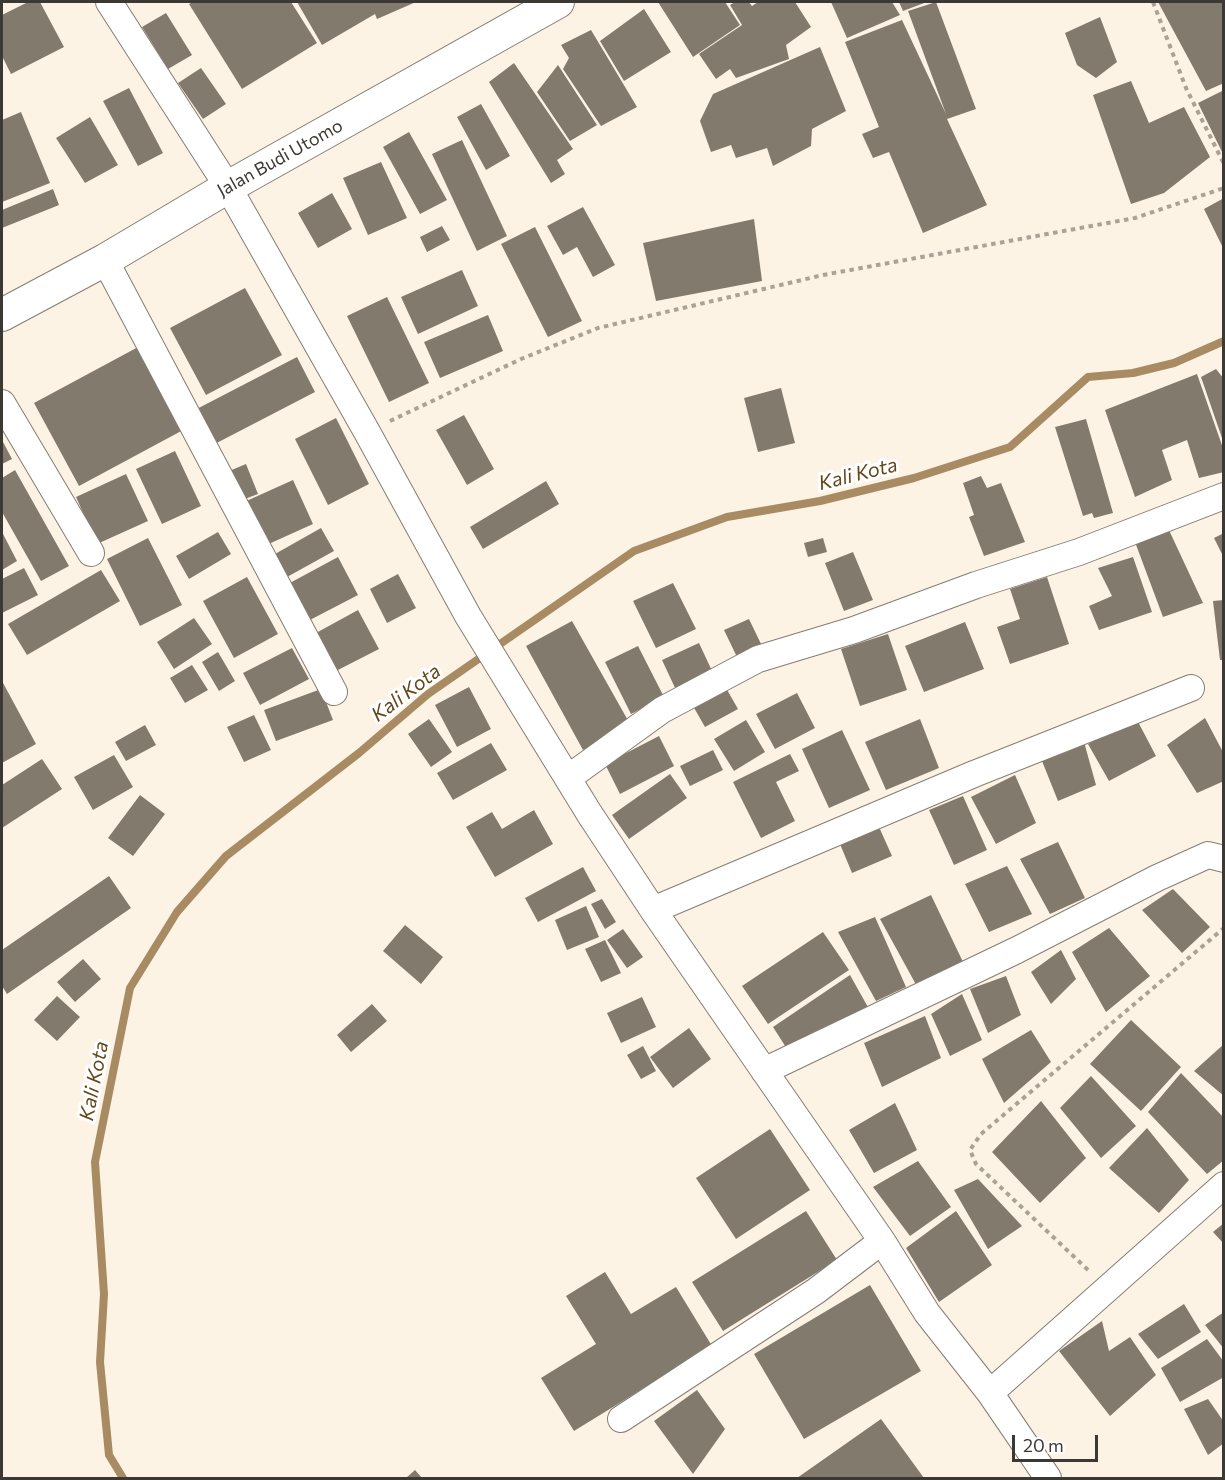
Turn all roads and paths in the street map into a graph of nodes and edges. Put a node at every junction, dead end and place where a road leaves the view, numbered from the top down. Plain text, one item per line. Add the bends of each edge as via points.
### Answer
1 (108, 2) edge
2 (558, 2) edge
3 (1153, 2) edge
4 (1224, 164) edge
5 (228, 187) junction
6 (1224, 188) edge
7 (105, 260) junction
8 (2, 315) edge
9 (2, 403) edge
10 (368, 432) junction
11 (1224, 496) edge
12 (91, 552) dead end
13 (1191, 688) dead end
14 (334, 692) dead end
15 (568, 778) junction
16 (1224, 859) edge
17 (653, 910) junction
18 (1224, 928) edge
19 (764, 1071) junction
20 (1224, 1185) edge
21 (882, 1241) junction
22 (1106, 1287) junction
23 (990, 1393) junction
24 (621, 1419) dead end
25 (1048, 1479) edge

1 - 5 street
2 - 5 street, Jalan Budi Utomo
3 - 4 path via 1186,88
5 - 7 street, Jalan Budi Utomo
5 - 10 street
6 - 10 path via 1135,218 822,275 598,328 504,367
7 - 8 street, Jalan Budi Utomo
7 - 14 street
9 - 12 street
10 - 15 street via 468,616
11 - 15 street via 1078,552 758,659 662,710
13 - 17 street via 974,774
15 - 17 street
16 - 19 street via 1208,855
17 - 19 street
18 - 22 path via 981,1134 970,1150 976,1164
19 - 21 street
20 - 22 street
21 - 23 street via 927,1313
21 - 24 street via 816,1291
22 - 23 street
23 - 25 street

